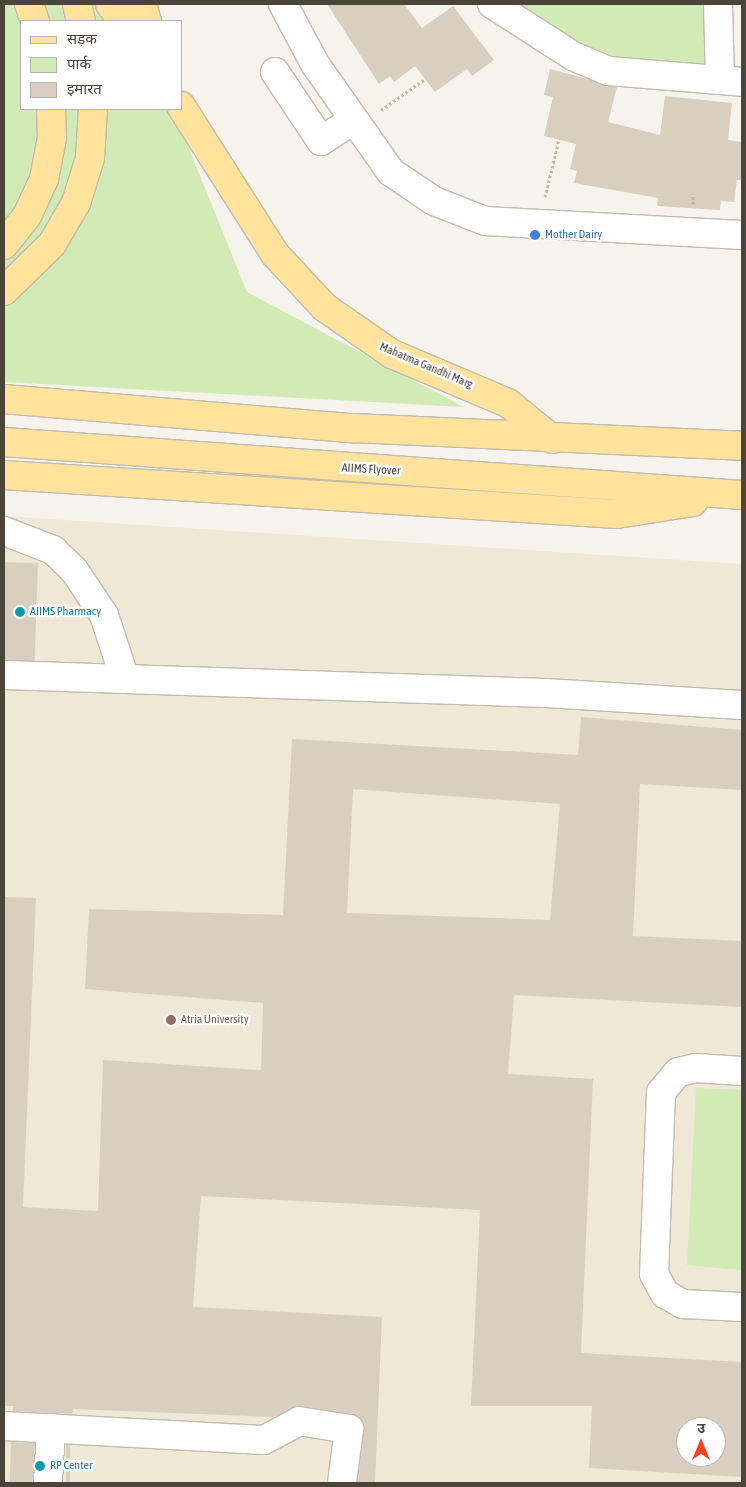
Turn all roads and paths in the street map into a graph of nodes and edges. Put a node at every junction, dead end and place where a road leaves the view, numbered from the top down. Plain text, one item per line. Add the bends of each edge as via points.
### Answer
1 (29, 4) edge
2 (78, 4) edge
3 (110, 4) edge
4 (142, 4) edge
5 (284, 4) edge
6 (492, 4) edge
7 (718, 4) edge
8 (34, 20) edge
9 (81, 20) edge
10 (122, 20) edge
11 (147, 20) edge
12 (275, 72) dead end
13 (425, 79) dead end
14 (731, 81) edge
15 (182, 108) edge
16 (51, 110) edge
17 (93, 110) edge
18 (356, 123) junction
19 (559, 139) dead end
20 (540, 224) junction
21 (742, 235) edge
22 (4, 245) edge
23 (4, 290) edge
24 (4, 399) edge
25 (552, 439) junction
26 (4, 442) edge
27 (742, 446) edge
28 (4, 476) edge
29 (741, 495) edge
30 (4, 531) edge
31 (4, 675) edge
32 (125, 679) junction
33 (742, 705) edge
34 (742, 1071) edge
35 (742, 1308) edge
36 (4, 1426) edge
37 (51, 1428) junction
38 (48, 1483) edge
39 (342, 1483) edge

1 - 8 main road
2 - 9 main road
3 - 10 main road
4 - 11 main road
5 - 18 street via 315,64
6 - 14 street via 573,56 609,71
7 - 14 street
12 - 18 street via 321,141
13 - 18 path
15 - 25 main road, Mahatma Gandhi Marg via 275,254 324,307 392,354 508,403
16 - 22 main road via 52,138 44,179 27,216
17 - 23 main road via 90,158 76,203 52,244
18 - 20 street via 391,172 434,201 485,221
19 - 20 path
20 - 21 street
24 - 25 main road via 354,428
25 - 27 main road
26 - 29 main road, AIIMS Flyover via 270,464
28 - 29 main road via 617,514
30 - 32 street via 53,550 74,570 104,615
31 - 32 street
32 - 33 street via 546,693
34 - 35 street via 696,1068 678,1072 661,1092 654,1274 665,1294 683,1304
36 - 37 street
37 - 38 street
37 - 39 street via 264,1440 299,1422 349,1429

